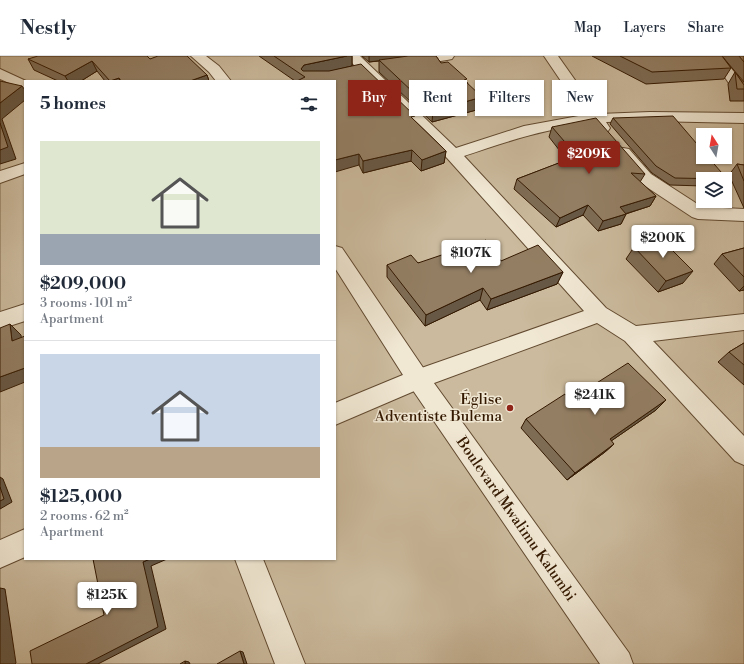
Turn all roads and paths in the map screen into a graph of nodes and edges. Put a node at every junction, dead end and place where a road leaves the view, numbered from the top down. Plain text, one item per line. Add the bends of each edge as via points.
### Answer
1 (198, 56) edge
2 (447, 56) edge
3 (551, 56) edge
4 (714, 56) edge
5 (395, 65) edge
6 (362, 66) edge
7 (0, 73) edge
8 (223, 80) edge
9 (0, 86) edge
10 (24, 86) edge
11 (24, 87) edge
12 (744, 95) edge
13 (594, 118) junction
14 (744, 118) edge
15 (453, 154) junction
16 (24, 168) edge
17 (0, 176) edge
18 (744, 215) edge
19 (336, 255) edge
20 (24, 312) edge
21 (599, 314) junction
22 (0, 321) edge
23 (744, 322) edge
24 (633, 335) junction
25 (418, 379) junction
26 (336, 414) edge
27 (744, 453) edge
28 (24, 543) edge
29 (0, 554) edge
30 (250, 560) edge
31 (290, 664) edge
32 (618, 664) edge

1 - 8 street
2 - 5 street
3 - 13 street
4 - 12 street
6 - 15 street
7 - 10 street
9 - 11 street
13 - 14 street
13 - 15 street via 518,132
13 - 18 street via 645,178 698,213
15 - 21 street
16 - 17 street
19 - 25 street, Boulevard Mwalimu Kalumbi
20 - 22 street
21 - 24 street
21 - 25 street
23 - 24 street
24 - 27 street
25 - 26 street
25 - 32 street, Boulevard Mwalimu Kalumbi
28 - 29 street
30 - 31 street

